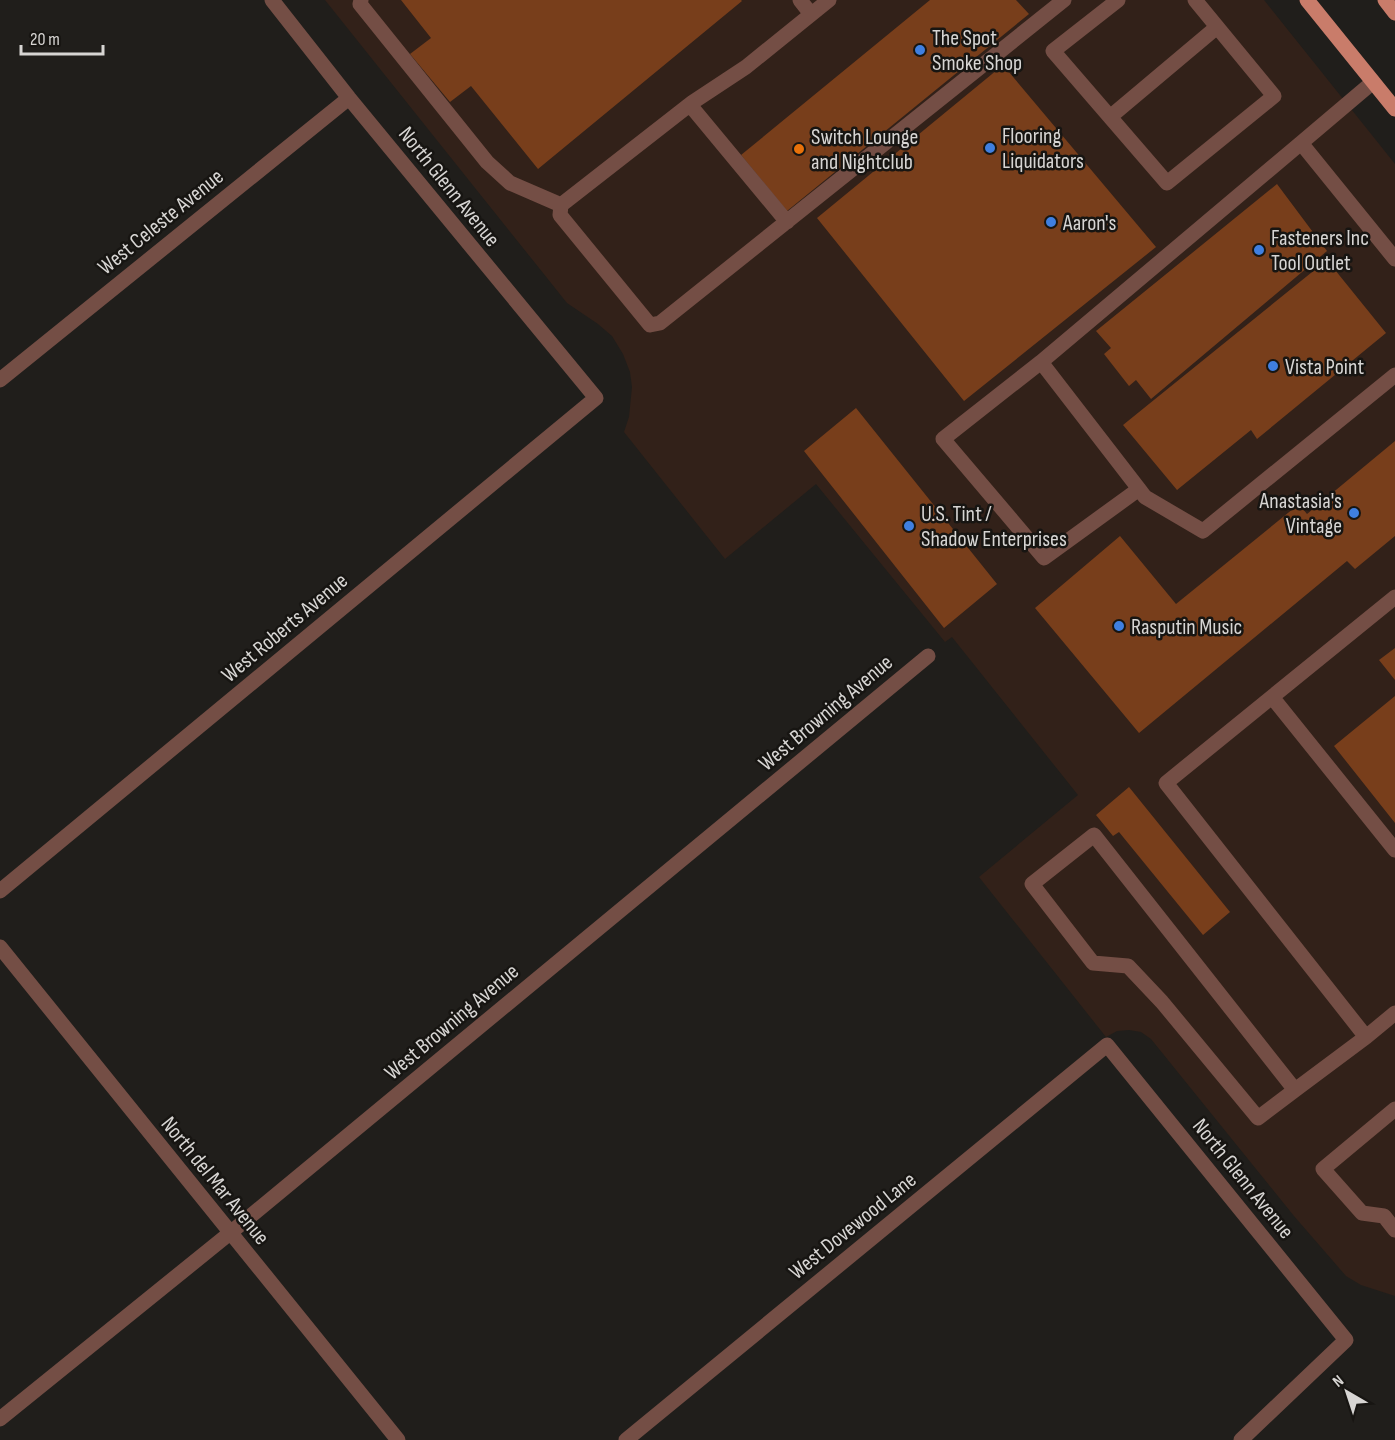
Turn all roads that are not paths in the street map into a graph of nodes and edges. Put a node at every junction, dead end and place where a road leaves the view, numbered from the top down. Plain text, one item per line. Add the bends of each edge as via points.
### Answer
1 (272, 0) edge
2 (361, 0) edge
3 (800, 0) edge
4 (829, 0) edge
5 (1064, 0) edge
6 (1118, 0) edge
7 (1195, 0) edge
8 (1307, 0) edge
9 (1385, 0) edge
10 (1395, 13) edge
11 (811, 14) junction
12 (1217, 27) junction
13 (1373, 82) junction
14 (349, 98) junction
15 (690, 105) junction
16 (1395, 109) edge
17 (1110, 117) junction
18 (1301, 143) junction
19 (561, 205) junction
20 (787, 222) junction
21 (1395, 259) edge
22 (1041, 362) junction
23 (1395, 375) edge
24 (0, 380) edge
25 (596, 398) joint
26 (1139, 489) junction
27 (1395, 597) edge
28 (928, 656) dead end
29 (1272, 698) junction
30 (1395, 850) edge
31 (0, 891) edge
32 (0, 947) edge
33 (1395, 1013) edge
34 (1366, 1037) junction
35 (1107, 1045) joint
36 (1295, 1090) junction
37 (1395, 1109) edge
38 (1389, 1211) edge
39 (1395, 1230) edge
40 (230, 1233) junction
41 (0, 1419) edge
42 (398, 1440) edge
43 (626, 1440) edge
44 (1241, 1440) edge

1 - 14 street, North Glenn Avenue
2 - 19 street via 360,4 487,162 510,183
3 - 11 street
4 - 11 street
5 - 20 street
6 - 17 street via 1053,51
7 - 12 street
8 - 13 main road
9 - 10 main road
11 - 15 street via 746,67
12 - 17 street
12 - 17 street via 1274,96 1167,183
13 - 16 main road
13 - 18 street
14 - 24 street, West Celeste Avenue
14 - 25 street, North Glenn Avenue
15 - 19 street
15 - 20 street
18 - 21 street
18 - 22 street
19 - 20 street via 560,215 650,325 660,323
22 - 26 street
22 - 26 street via 943,439 1044,558
23 - 26 street via 1203,531 1145,497
25 - 31 street, West Roberts Avenue
27 - 29 street
28 - 40 street, West Browning Avenue
29 - 30 street
29 - 34 street via 1166,783
32 - 40 street, North del Mar Avenue
33 - 34 street
34 - 36 street
35 - 43 street, West Dovewood Lane
35 - 44 street, North Glenn Avenue via 1346,1340
36 - 36 street via 1094,835 1032,884 1093,963 1128,966 1258,1118
37 - 38 street via 1323,1169 1362,1213
38 - 39 street
40 - 41 street, West Browning Avenue
40 - 42 street, North del Mar Avenue

